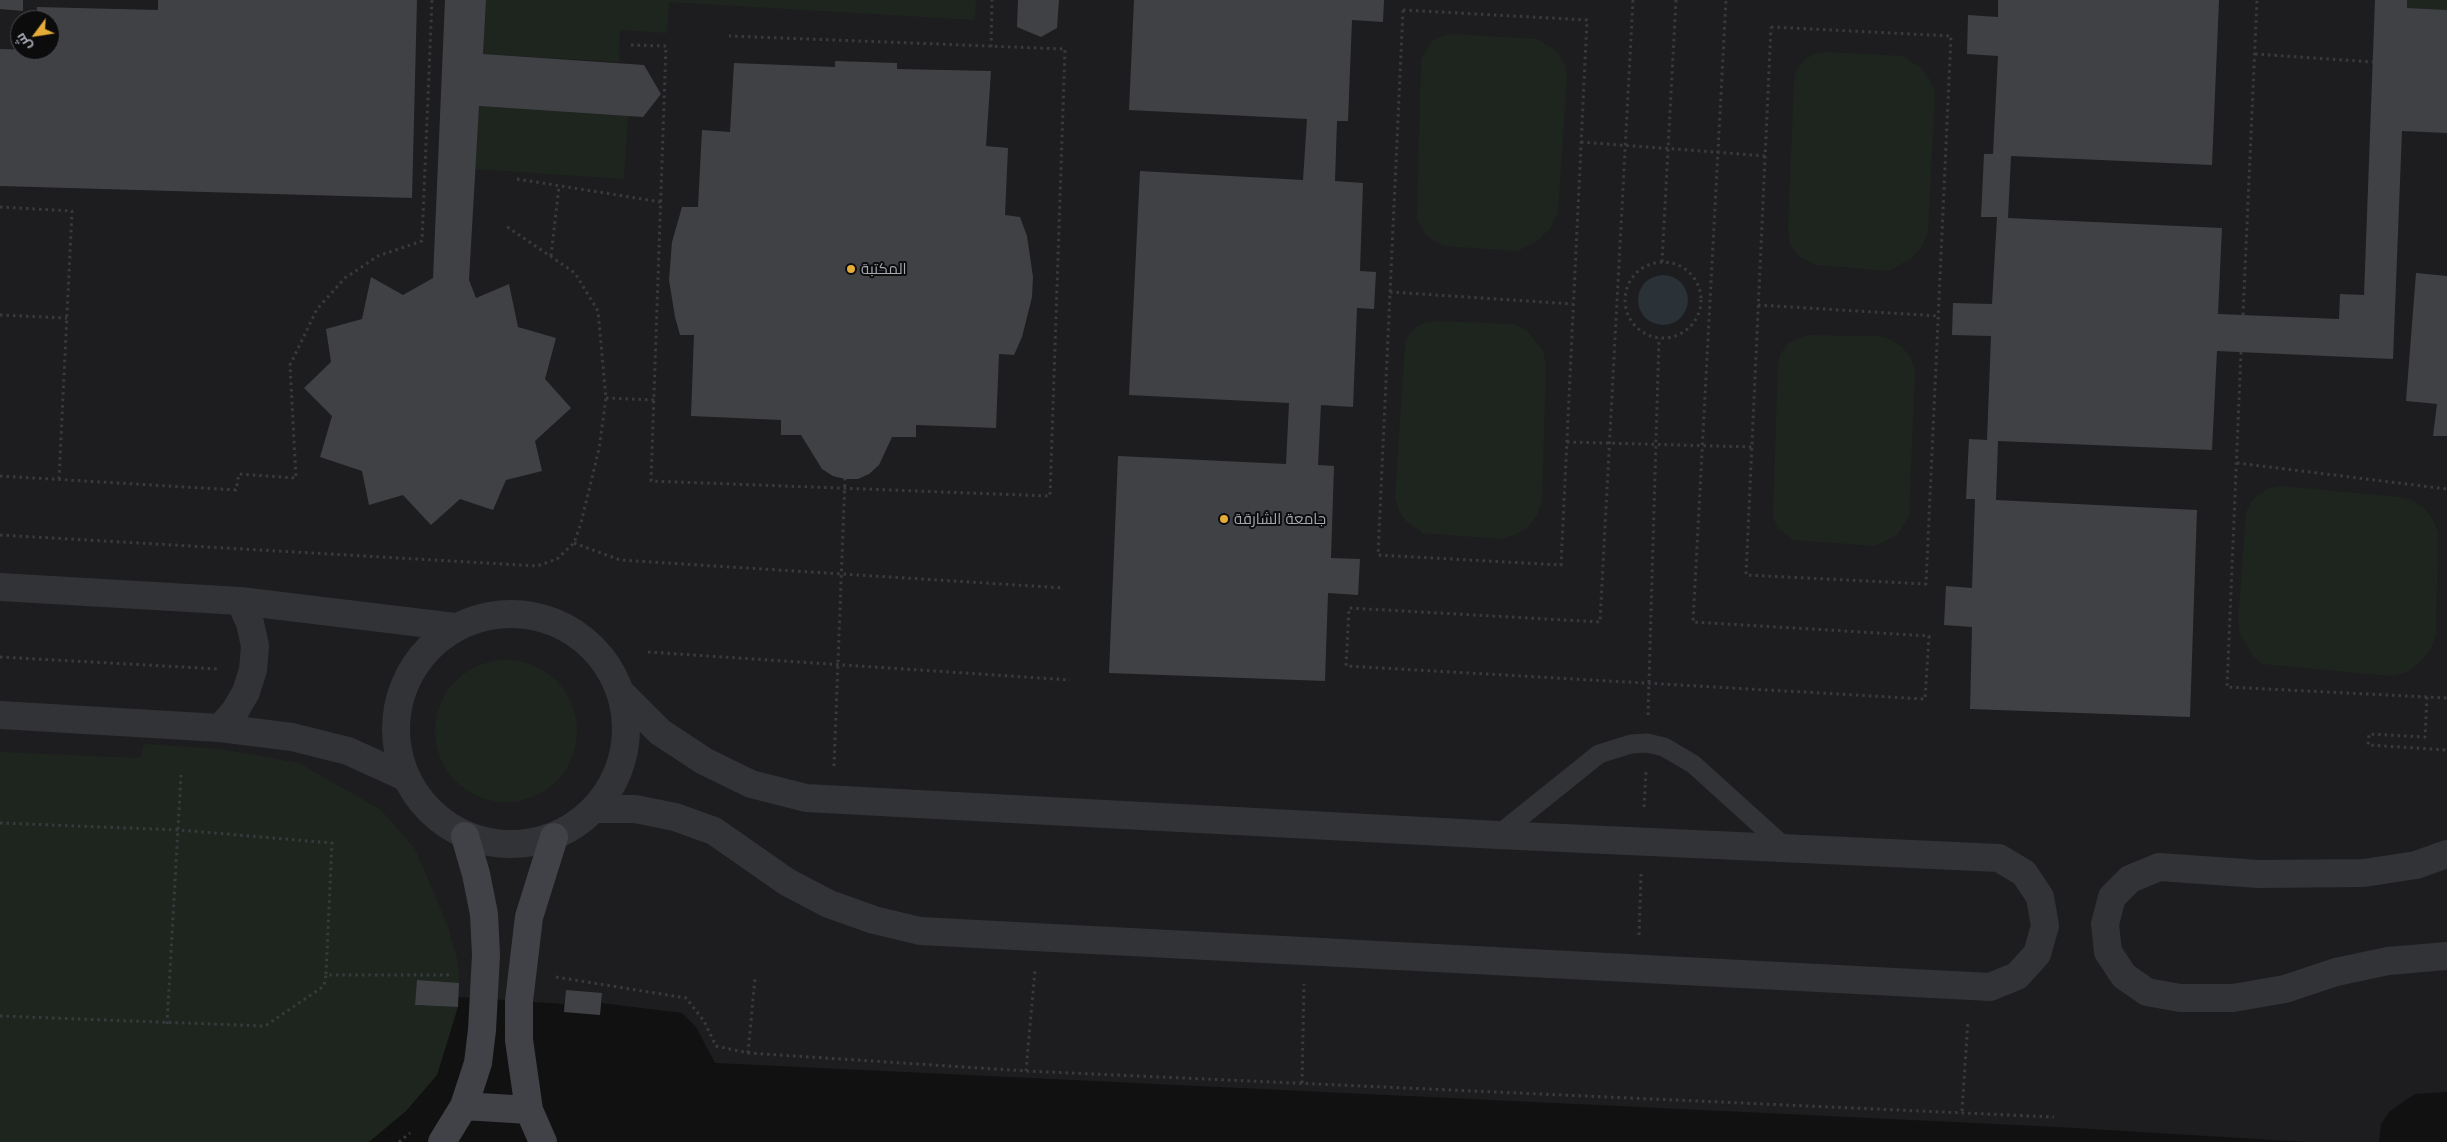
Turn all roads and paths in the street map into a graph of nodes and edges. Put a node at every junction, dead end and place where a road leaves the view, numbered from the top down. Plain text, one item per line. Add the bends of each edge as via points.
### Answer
1 (432, 0) edge
2 (992, 0) edge
3 (1633, 0) edge
4 (1676, 0) edge
5 (1726, 0) edge
6 (2257, 0) edge
7 (729, 36) dead end
8 (631, 45) dead end
9 (990, 46) junction
10 (2255, 54) junction
11 (2373, 62) dead end
12 (1581, 142) junction
13 (1625, 145) junction
14 (1668, 149) junction
15 (1718, 152) junction
16 (1766, 156) junction
17 (517, 180) dead end
18 (559, 186) junction
19 (661, 202) junction
20 (0, 207) edge
21 (506, 226) dead end
22 (551, 256) junction
23 (1662, 262) junction
24 (1390, 292) junction
25 (1573, 304) junction
26 (1758, 305) junction
27 (0, 315) edge
28 (2243, 315) dead end
29 (1939, 316) junction
30 (67, 318) junction
31 (1660, 338) junction
32 (2241, 352) dead end
33 (606, 398) junction
34 (654, 400) junction
35 (1567, 442) junction
36 (1610, 443) junction
37 (1656, 445) junction
38 (1703, 446) junction
39 (1753, 447) junction
40 (2237, 463) junction
41 (0, 476) edge
42 (59, 479) junction
43 (845, 480) dead end
44 (845, 488) junction
45 (2447, 489) edge
46 (0, 535) edge
47 (574, 543) junction
48 (841, 574) junction
49 (0, 586) edge
50 (1064, 588) dead end
51 (240, 601) junction
52 (455, 627) junction
53 (648, 652) dead end
54 (0, 657) edge
55 (838, 665) junction
56 (253, 670) junction
57 (1070, 680) dead end
58 (1650, 683) junction
59 (621, 693) junction
60 (1649, 695) dead end
61 (2427, 697) junction
62 (2447, 698) edge
63 (0, 715) edge
64 (220, 728) junction
65 (2447, 750) edge
66 (181, 775) dead end
67 (405, 778) junction
68 (833, 799) junction
69 (596, 809) junction
70 (0, 823) edge
71 (179, 830) junction
72 (1498, 835) junction
73 (465, 836) junction
74 (554, 837) junction
75 (1787, 849) junction
76 (2447, 854) edge
77 (1038, 937) junction
78 (1304, 951) junction
79 (2447, 956) edge
80 (522, 964) junction
81 (485, 965) junction
82 (326, 975) junction
83 (755, 978) dead end
84 (1971, 986) junction
85 (0, 1016) edge
86 (167, 1024) junction
87 (748, 1053) junction
88 (1026, 1071) junction
89 (1302, 1083) junction
90 (464, 1106) junction
91 (529, 1110) junction
92 (1962, 1111) junction
93 (2054, 1117) dead end
94 (442, 1142) edge
95 (544, 1142) edge

1 - 42 path via 422,241 378,256 346,278 316,309 290,365 296,478 239,474 236,490
2 - 9 path
3 - 13 path
4 - 14 path
5 - 15 path
6 - 10 path
7 - 9 path
8 - 19 path via 666,46
9 - 44 path via 1065,49 1050,496
10 - 11 path
10 - 28 path
12 - 13 path
12 - 24 path via 1587,20 1403,10
12 - 25 path
13 - 14 path
13 - 36 path
14 - 15 path
14 - 23 path
15 - 16 path
15 - 38 path
16 - 26 path
16 - 29 path via 1771,27 1951,36
17 - 18 path
18 - 19 path
18 - 22 path
19 - 34 path
20 - 30 path via 72,211
21 - 22 path
22 - 33 path via 575,273 598,311
23 - 31 path via 1649,264 1638,271 1630,281 1625,299 1629,318 1637,328
23 - 31 path via 1676,264 1688,271 1696,282 1700,309 1695,322 1686,331
24 - 25 path
24 - 35 path via 1378,555 1561,565
25 - 35 path
26 - 29 path
26 - 39 path
27 - 30 path
29 - 39 path via 1926,584 1746,575
30 - 42 path
31 - 37 path
32 - 40 path
33 - 34 path
33 - 47 path via 599,449
34 - 44 path via 652,481
35 - 36 path
36 - 37 path
36 - 58 path via 1600,622 1349,608 1346,666
37 - 38 path
37 - 58 path
38 - 39 path
38 - 58 path via 1693,622 1929,636 1925,699
40 - 45 path
40 - 61 path via 2227,687
41 - 42 path
43 - 44 path
44 - 48 path
46 - 47 path via 536,566 557,559
47 - 48 path via 620,560
48 - 50 path
48 - 55 path
49 - 51 street
51 - 52 street
51 - 56 street via 250,623 254,646
52 - 59 street via 487,615 520,613 554,621 583,638 606,663
52 - 67 street via 427,648 407,676 396,709 396,744
53 - 55 path
54 - 56 path
55 - 57 path
55 - 68 path
56 - 64 street via 235,712
58 - 60 path
59 - 68 street via 660,732 704,761 752,784 806,798
59 - 69 street via 627,734 618,774
61 - 62 path
61 - 65 path via 2425,738 2368,734 2368,745
63 - 64 street
64 - 67 street via 319,742 348,750
66 - 71 path
67 - 73 street via 430,812
68 - 72 street
69 - 74 street
69 - 77 street via 635,809 675,817 714,831 787,882 829,904 874,920 920,931
70 - 71 path
71 - 82 path via 332,843
71 - 86 path
72 - 75 street
72 - 75 lane via 1599,754 1631,744 1647,743 1664,747 1693,764
73 - 74 street via 494,844 525,844
73 - 81 street via 484,914
74 - 80 street via 529,917
75 - 84 street via 1999,858 2024,873 2040,897 2045,926 2037,954 2017,976 1990,987
76 - 79 street via 2416,865 2364,874 2259,874 2158,867 2130,879 2112,897 2105,924 2108,952 2124,976 2147,992 2180,998 2233,998 2286,989 2336,972 2380,963
77 - 78 street
77 - 88 path
78 - 84 street
78 - 89 path
80 - 81 street
80 - 87 path via 686,998 704,1021 716,1046
80 - 91 street via 518,1040
81 - 82 path
81 - 90 street via 478,1062
82 - 86 path via 324,986 265,1026
83 - 87 path
84 - 92 path
85 - 86 path
87 - 88 path
88 - 89 path
89 - 92 path
90 - 91 street
90 - 94 street
91 - 95 street
92 - 93 path

